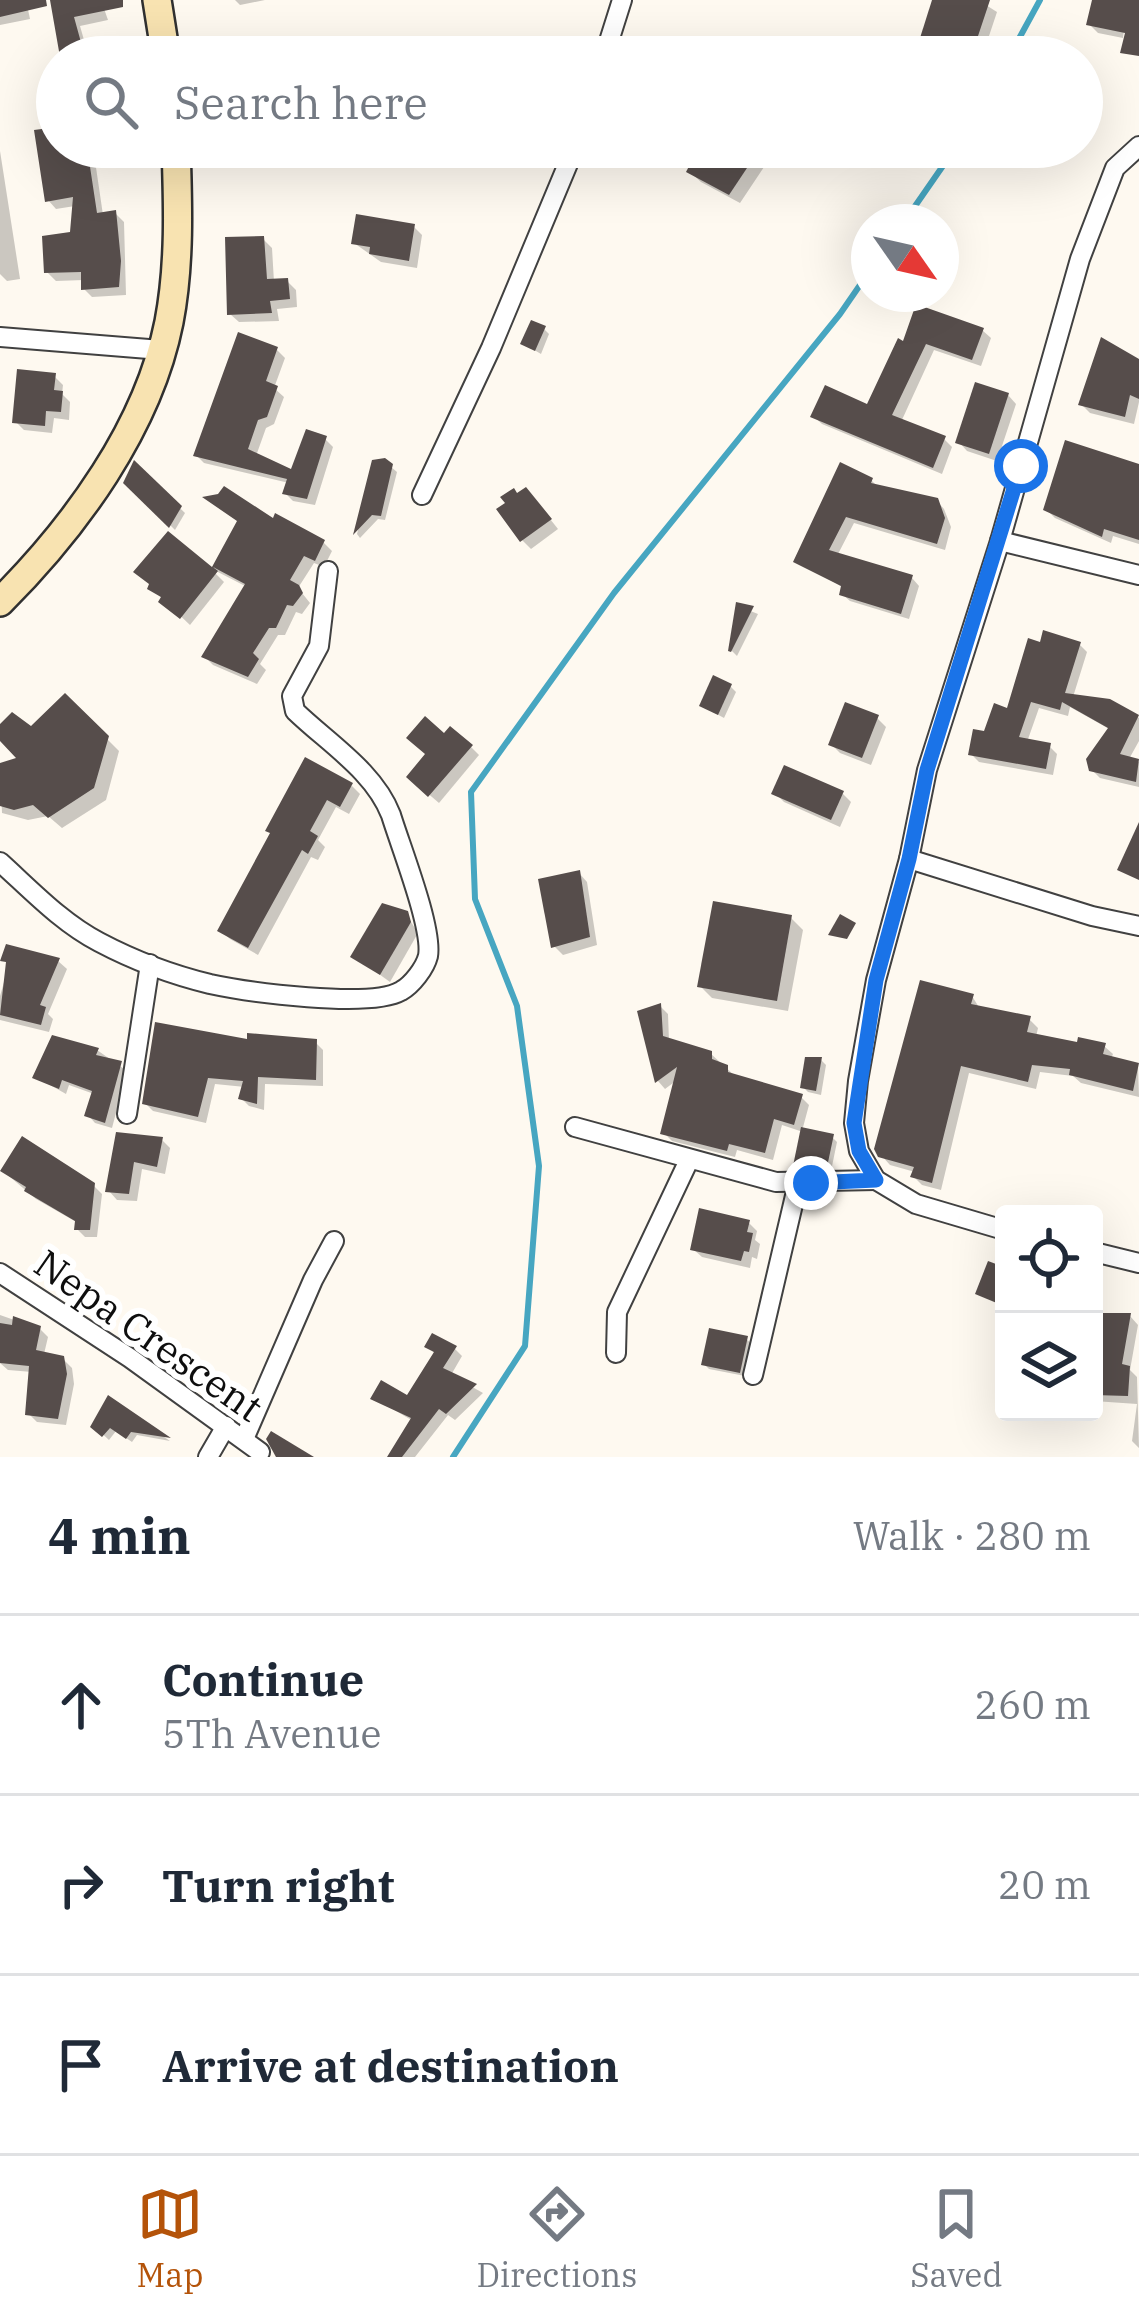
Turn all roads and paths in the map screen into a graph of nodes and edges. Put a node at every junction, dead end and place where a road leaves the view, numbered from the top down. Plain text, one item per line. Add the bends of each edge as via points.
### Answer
1 (157, 0) edge
2 (622, 0) edge
3 (163, 36) edge
4 (611, 36) edge
5 (1139, 146) edge
6 (176, 168) edge
7 (566, 168) edge
8 (0, 337) edge
9 (161, 350) junction
10 (422, 495) dead end
11 (1000, 541) junction
12 (328, 571) dead end
13 (1139, 575) edge
14 (0, 602) edge
15 (909, 859) junction
16 (0, 862) edge
17 (1139, 926) edge
18 (150, 964) junction
19 (127, 1114) dead end
20 (575, 1127) dead end
21 (689, 1160) junction
22 (876, 1180) junction
23 (798, 1183) junction
24 (995, 1227) edge
25 (334, 1241) dead end
26 (1103, 1254) edge
27 (1139, 1263) edge
28 (0, 1273) edge
29 (616, 1353) dead end
30 (753, 1375) dead end
31 (226, 1426) junction
32 (244, 1439) junction
33 (260, 1452) dead end
34 (208, 1457) edge

1 - 3 street
2 - 4 street
5 - 11 street via 1115,168 1080,259
6 - 9 street via 175,277
7 - 10 street
8 - 9 street
9 - 14 street via 99,481
11 - 13 street
11 - 15 street via 927,770
12 - 18 street via 322,635 292,696 296,711 384,797 428,958 401,991 376,999 262,993
15 - 17 street
15 - 22 street via 876,980 856,1102 859,1151
16 - 18 street via 64,920
18 - 19 street
20 - 21 street
21 - 23 street
21 - 29 street via 617,1312
22 - 23 street
22 - 24 street via 916,1204
23 - 30 street
25 - 32 street
26 - 27 street
28 - 31 street, Nepa Crescent
31 - 32 street, Nepa Crescent
31 - 34 street
32 - 33 street, Nepa Crescent

